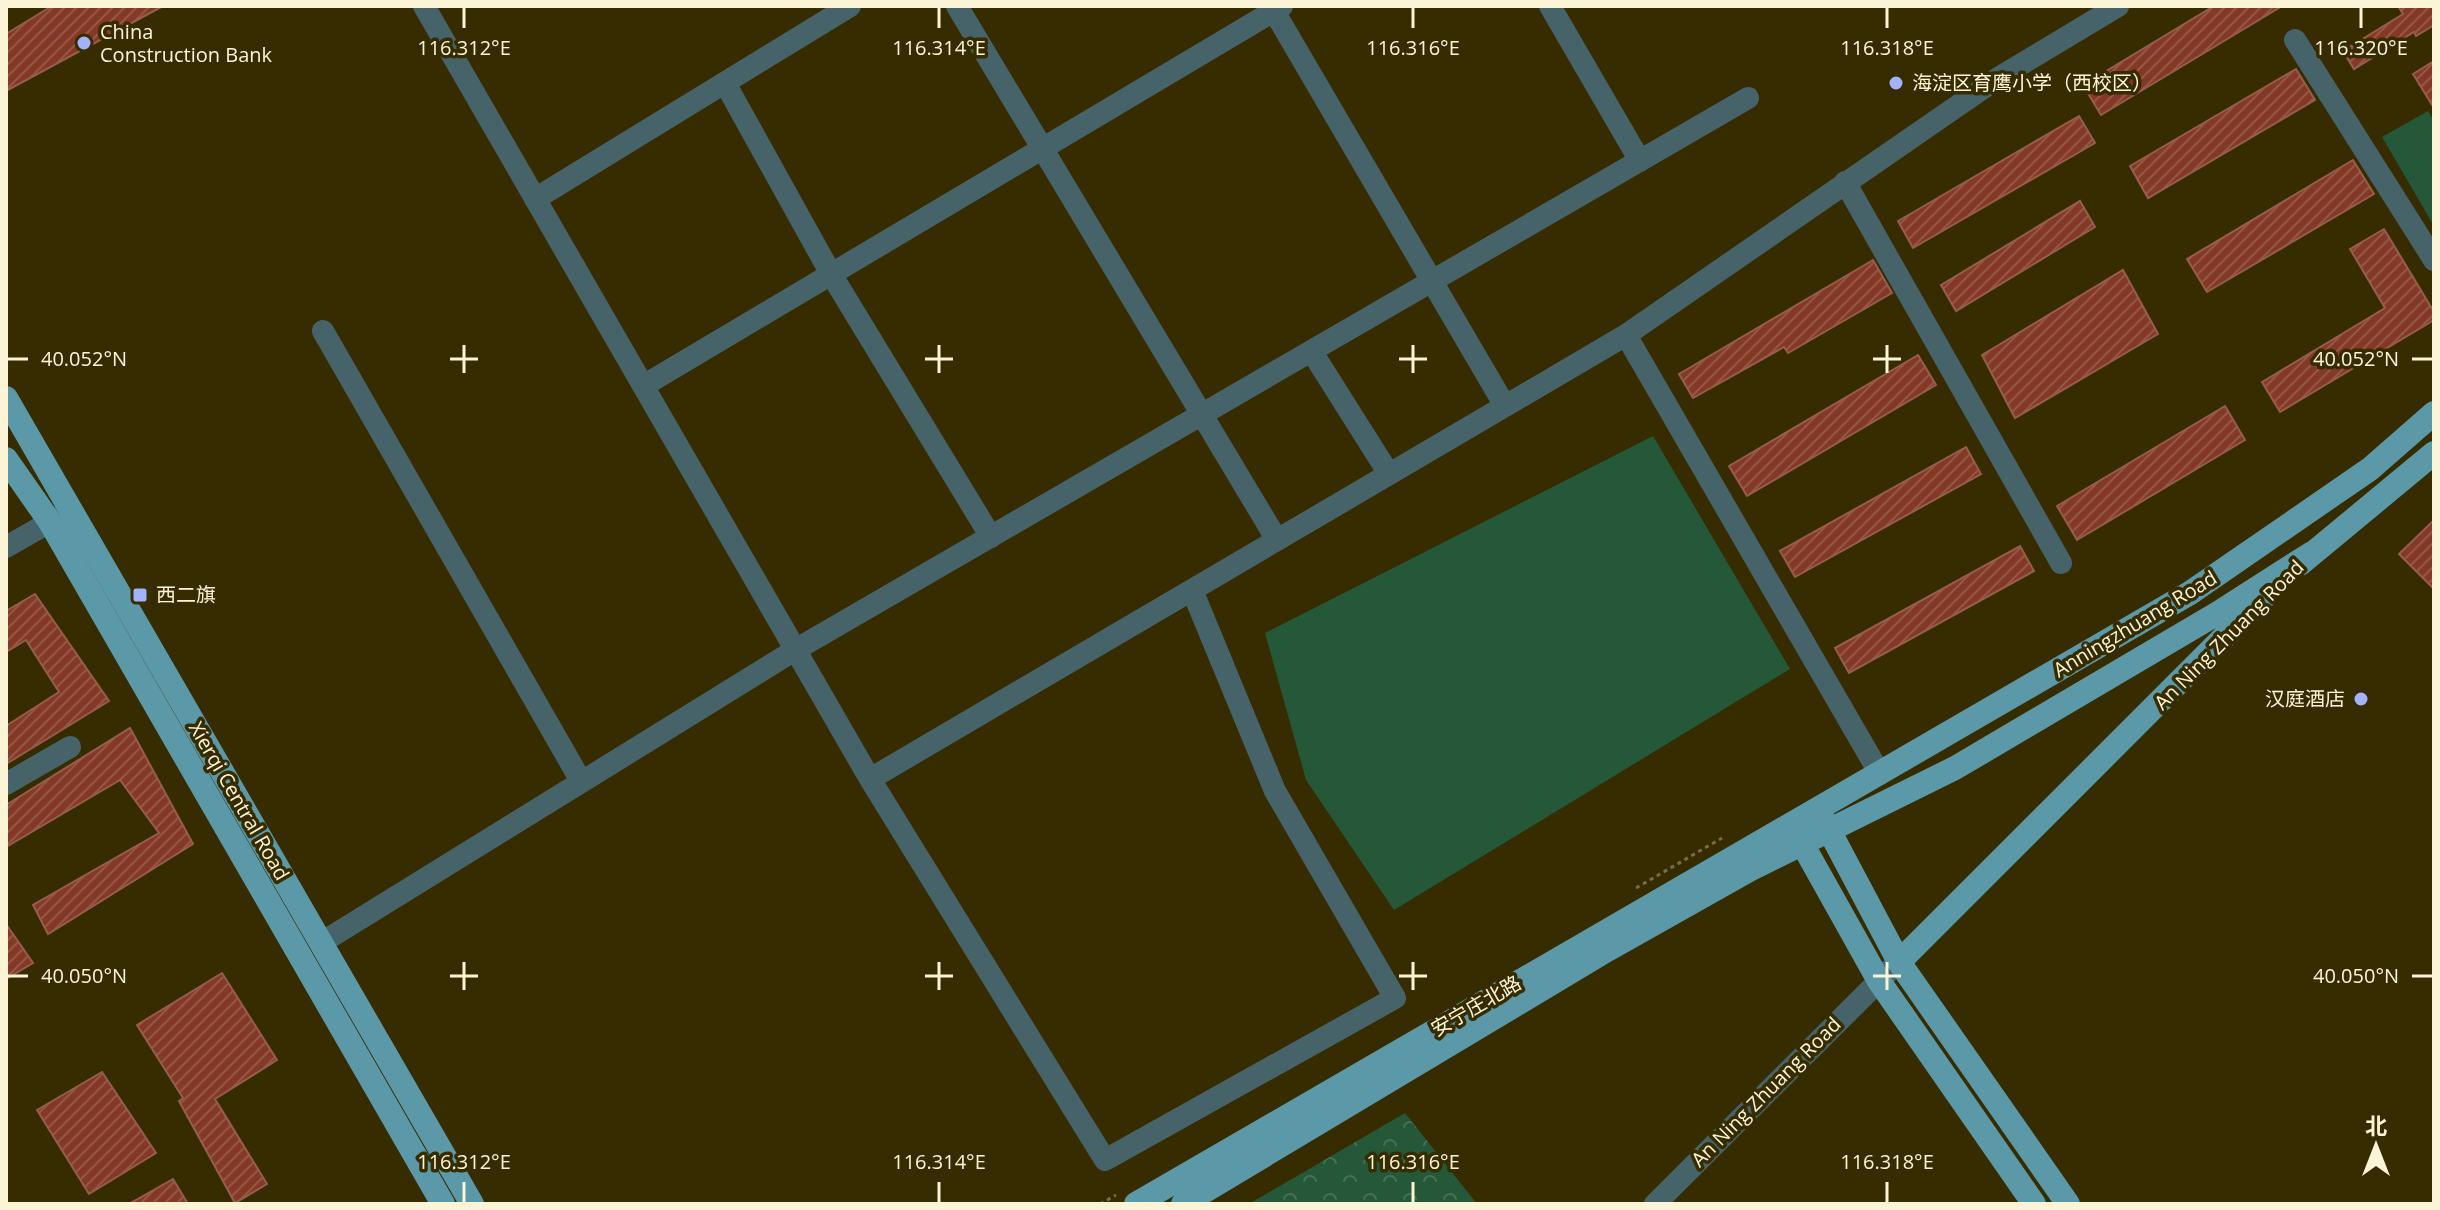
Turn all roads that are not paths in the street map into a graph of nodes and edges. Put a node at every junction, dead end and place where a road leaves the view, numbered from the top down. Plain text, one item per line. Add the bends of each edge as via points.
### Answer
1 (424, 6) edge
2 (850, 6) edge
3 (957, 6) edge
4 (1550, 6) edge
5 (2118, 6) edge
6 (1276, 8) edge
7 (2295, 40) dead end
8 (725, 83) junction
9 (1748, 98) dead end
10 (1042, 147) junction
11 (1640, 161) junction
12 (1845, 182) junction
13 (535, 199) junction
14 (2434, 260) edge
15 (831, 274) junction
16 (1433, 282) junction
17 (323, 331) dead end
18 (1626, 335) junction
19 (1312, 352) junction
20 (643, 386) junction
21 (6, 398) edge
22 (1505, 406) junction
23 (2434, 413) edge
24 (1203, 416) junction
25 (2434, 453) edge
26 (6, 459) edge
27 (1389, 474) junction
28 (72, 510) junction
29 (50, 522) junction
30 (991, 537) junction
31 (1277, 540) junction
32 (6, 547) edge
33 (2312, 553) junction
34 (2061, 563) dead end
35 (1192, 590) junction
36 (795, 650) junction
37 (70, 747) dead end
38 (1880, 774) junction
39 (870, 779) junction
40 (581, 781) junction
41 (6, 784) edge
42 (1824, 820) junction
43 (1796, 834) junction
44 (321, 943) junction
45 (1899, 962) junction
46 (1879, 981) junction
47 (443, 1204) edge
48 (472, 1204) edge
49 (1136, 1204) edge
50 (1183, 1204) edge
51 (1655, 1204) edge
52 (2034, 1204) edge
53 (2068, 1204) edge

1 - 13 street
2 - 8 street
3 - 10 street
4 - 11 street
5 - 12 street via 1995,80
6 - 10 street
6 - 16 street
7 - 14 street
8 - 13 street
8 - 15 street
9 - 11 street
10 - 15 street
10 - 24 street
11 - 16 street
12 - 18 street
12 - 34 street
13 - 20 street
15 - 20 street
15 - 30 street
16 - 19 street
16 - 22 street
17 - 40 street
18 - 22 street
18 - 38 street
19 - 24 street
19 - 27 street
20 - 36 street
21 - 28 main road, Xierqi Central Road
22 - 27 street
23 - 38 main road, Anningzhuang Road via 2370,469 2190,593
24 - 30 street
24 - 31 street
25 - 33 main road
26 - 29 main road, Xierqi Central Road
27 - 31 street
28 - 29 street
28 - 44 main road, Xierqi Central Road
29 - 32 street
29 - 47 main road, Xierqi Central Road
30 - 36 street
31 - 35 street
33 - 42 main road, An Ning Zhuang Road via 1955,768
33 - 45 main road, An Ning Zhuang Road via 2216,641
35 - 39 street
35 - 39 street via 1275,791 1395,998 1105,1160
36 - 39 street
36 - 40 street
37 - 41 street
38 - 42 main road, Anningzhuang Road
40 - 44 street
42 - 43 main road, 安宁庄北路
42 - 45 main road
43 - 46 main road
43 - 49 main road, 安宁庄北路
43 - 50 main road, 安宁庄北路
44 - 48 main road, Xierqi Central Road
45 - 46 street, An Ning Zhuang Road
45 - 53 main road
46 - 51 street, An Ning Zhuang Road
46 - 52 main road

